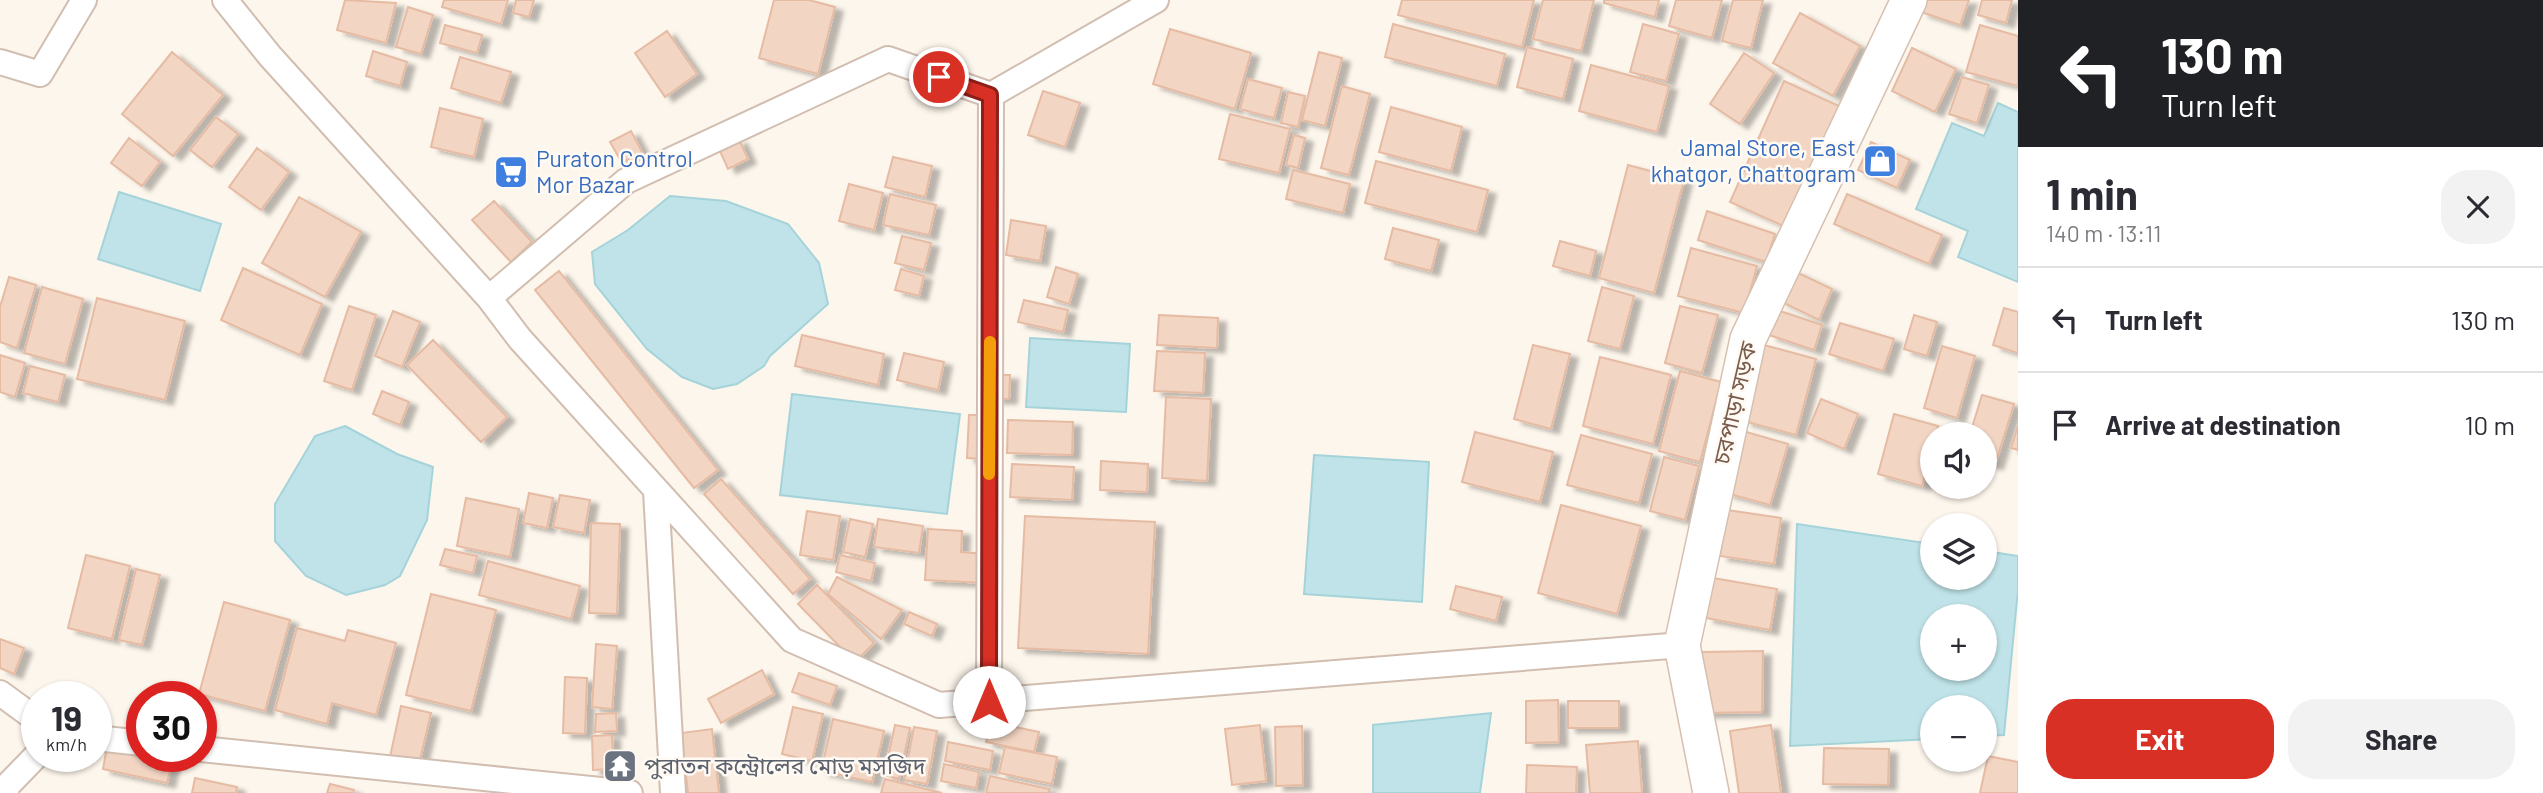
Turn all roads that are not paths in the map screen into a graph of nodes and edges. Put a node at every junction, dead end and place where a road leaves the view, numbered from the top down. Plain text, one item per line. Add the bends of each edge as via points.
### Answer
1 (84, 0) edge
2 (225, 0) edge
3 (1156, 0) edge
4 (1909, 0) edge
5 (0, 62) edge
6 (990, 95) junction
7 (489, 298) junction
8 (656, 491) junction
9 (1682, 645) junction
10 (0, 693) edge
11 (989, 702) junction
12 (21, 708) edge
13 (217, 751) edge
14 (21, 772) edge
15 (6, 793) edge
16 (630, 793) edge
17 (673, 793) edge
18 (1711, 793) edge

1 - 5 street via 40,74
2 - 7 street
3 - 6 street
4 - 9 street, চরপাড়া সড়ক via 1748,339
6 - 7 street via 888,59 626,181
6 - 11 street
7 - 8 street
8 - 11 street via 792,640 939,705
8 - 17 street
9 - 11 street
9 - 18 street, চরপাড়া সড়ক
10 - 12 street
13 - 16 street
14 - 15 street

